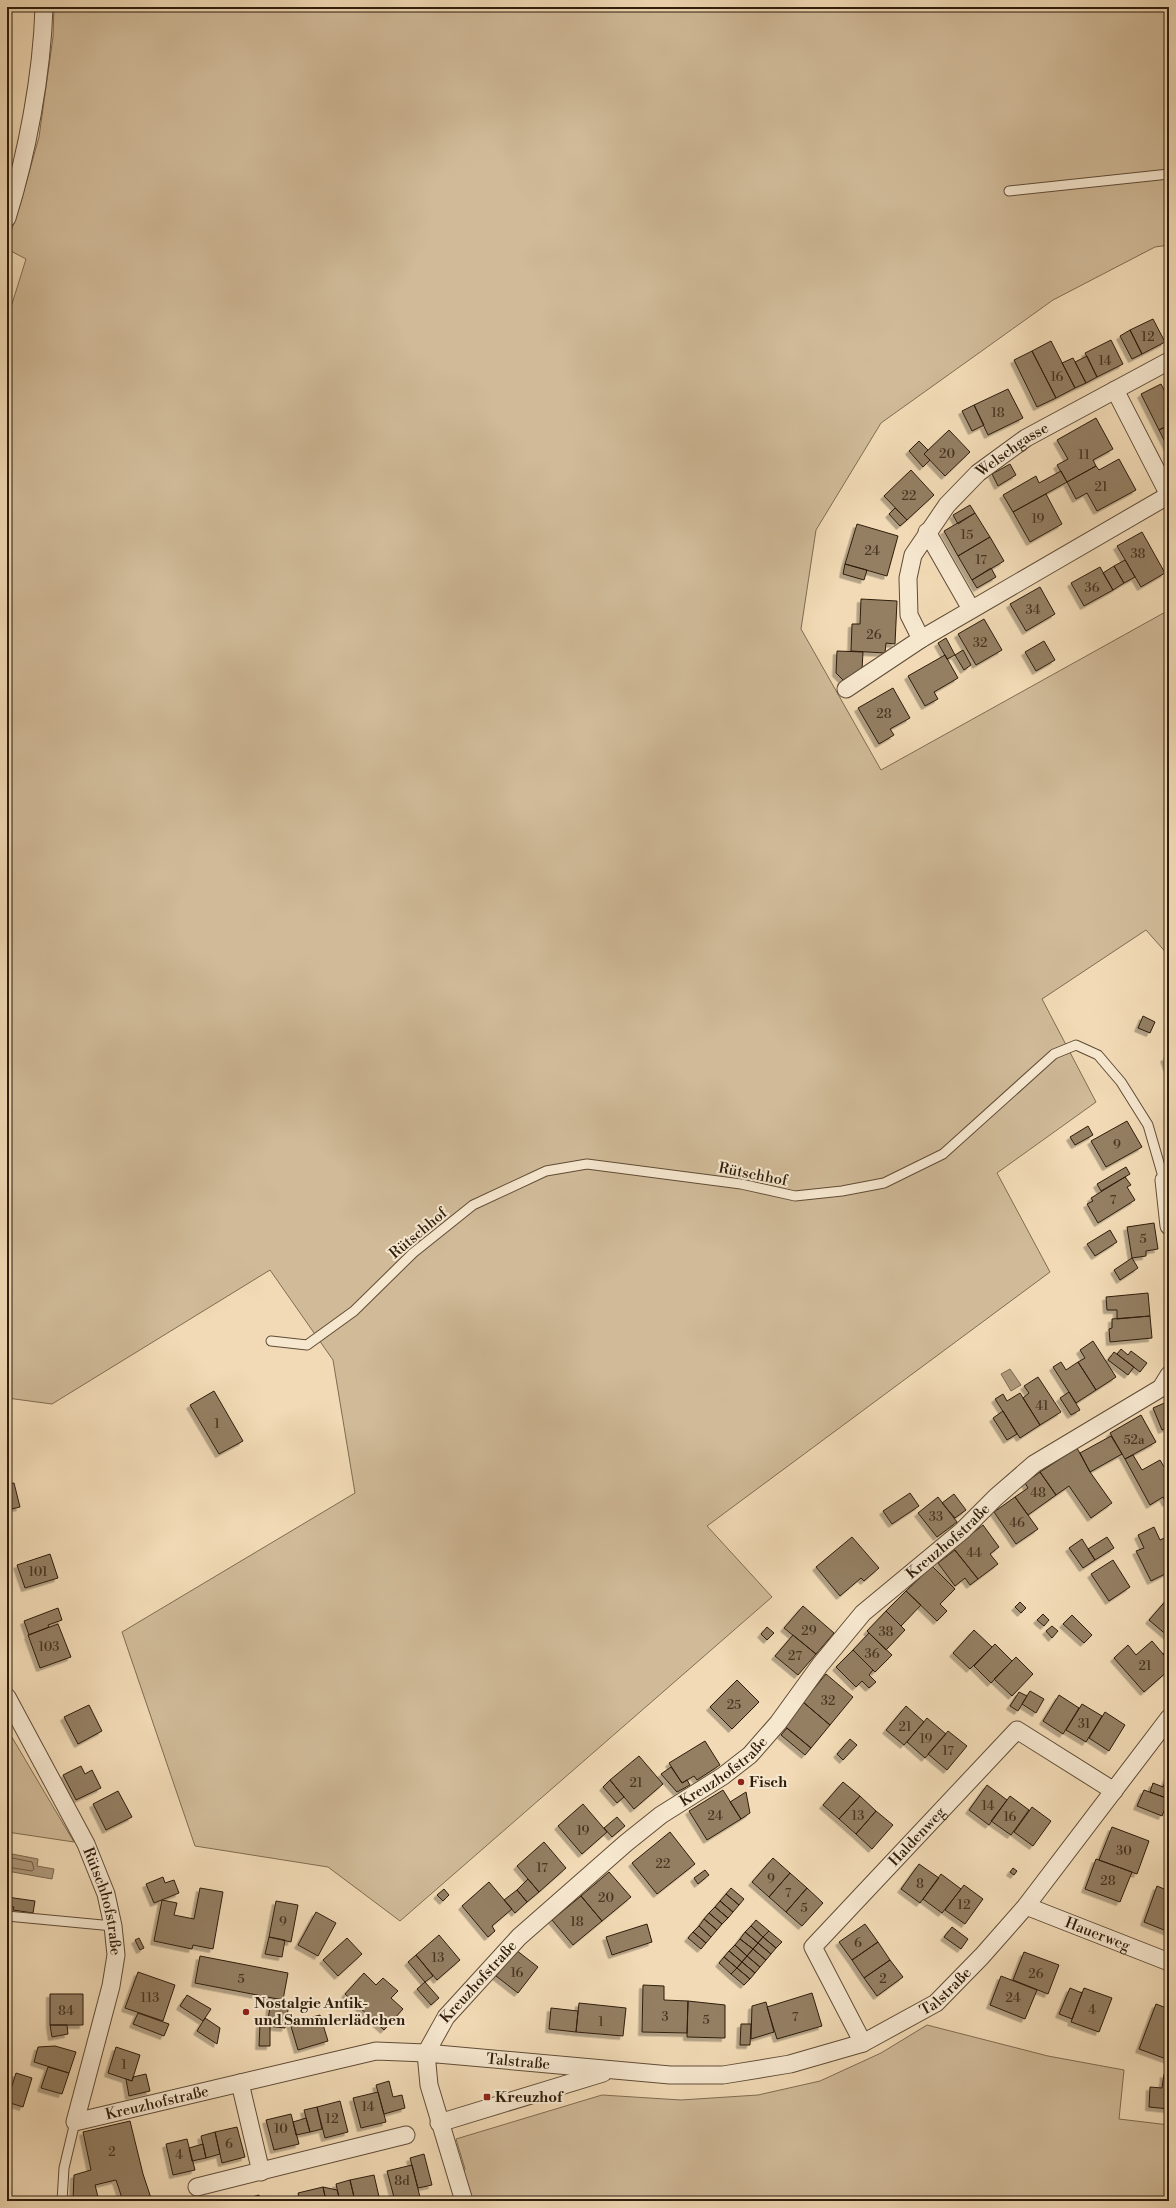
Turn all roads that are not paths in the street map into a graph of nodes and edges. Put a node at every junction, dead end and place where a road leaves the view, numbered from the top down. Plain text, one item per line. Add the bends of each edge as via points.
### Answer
1 (44, 7) edge
2 (1169, 174) edge
3 (1009, 192) dead end
4 (7, 218) edge
5 (1169, 361) edge
6 (1115, 390) junction
7 (1169, 495) edge
8 (927, 532) junction
9 (971, 609) junction
10 (921, 639) junction
11 (846, 689) dead end
12 (1166, 1177) edge
13 (1169, 1226) edge
14 (271, 1341) dead end
15 (1169, 1375) edge
16 (7, 1697) edge
17 (1169, 1718) edge
18 (1114, 1791) junction
19 (1026, 1906) junction
20 (7, 1916) edge
21 (113, 1926) junction
22 (1169, 1962) edge
23 (863, 2042) junction
24 (426, 2053) junction
25 (611, 2070) junction
26 (240, 2083) junction
27 (75, 2122) junction
28 (439, 2123) junction
29 (406, 2135) dead end
30 (261, 2172) junction
31 (197, 2187) dead end
32 (62, 2201) edge
33 (464, 2201) edge

1 - 4 street via 43,36 28,133
2 - 3 lane
5 - 6 street, Welschgasse
6 - 7 street
6 - 8 street, Welschgasse via 1026,438 978,473 947,504
7 - 9 street
8 - 9 street
8 - 10 street, Welschgasse via 913,555 908,578 909,615
9 - 10 street
10 - 11 street
12 - 13 street
12 - 14 lane, Rütschhof via 1148,1125 1121,1082 1098,1055 1076,1045 1054,1054 943,1154 884,1183 795,1196 741,1184 587,1164 546,1171 473,1205 413,1253 354,1310 307,1345
15 - 24 street, Kreuzhofstraße via 1161,1388 1034,1464 962,1531 863,1613 750,1755 723,1776 661,1815 519,1937 446,2017
16 - 21 street, Rütschhofstraße via 86,1844 106,1894
17 - 18 street, Talstraße
18 - 19 street, Talstraße
18 - 23 street, Haldenweg via 1017,1730 813,1948
19 - 22 street, Hauerweg
19 - 23 street, Talstraße via 936,2003
20 - 21 lane
21 - 27 street, Rütschhofstraße via 116,1955 111,1986
23 - 25 street, Talstraße via 790,2064 723,2075 670,2075
24 - 25 street, Talstraße
24 - 26 street, Kreuzhofstraße via 376,2051
24 - 28 street via 429,2085
25 - 28 street, Talstraße
26 - 27 street, Kreuzhofstraße
26 - 30 street
27 - 32 lane via 64,2168
28 - 33 street
29 - 30 street
30 - 31 street

